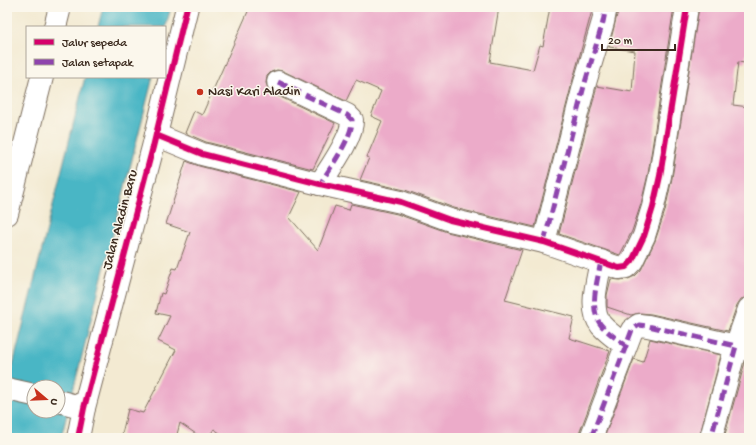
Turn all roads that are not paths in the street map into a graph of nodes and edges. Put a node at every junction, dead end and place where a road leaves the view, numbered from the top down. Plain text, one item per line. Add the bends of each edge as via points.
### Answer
1 (60, 7) edge
2 (187, 7) edge
3 (606, 7) edge
4 (687, 7) edge
5 (54, 26) edge
6 (42, 78) edge
7 (278, 82) dead end
8 (156, 135) junction
9 (320, 184) junction
10 (7, 214) edge
11 (544, 242) junction
12 (601, 261) junction
13 (749, 309) edge
14 (625, 345) junction
15 (743, 348) edge
16 (7, 388) edge
17 (26, 393) edge
18 (73, 405) edge
19 (78, 438) edge
20 (591, 438) edge
21 (712, 438) edge

1 - 5 street
2 - 8 street, Jalan Aladin Baru
3 - 11 street
4 - 12 street via 660,176 644,236 632,261 626,267 619,268
6 - 10 street
7 - 9 street via 347,115 352,120 347,138
8 - 9 street via 202,154
8 - 18 street, Jalan Aladin Baru
9 - 11 street via 401,202 450,220
11 - 12 street
12 - 14 street via 593,306 600,324
13 - 15 street
14 - 15 street via 632,330 639,325
14 - 20 street
15 - 21 street
16 - 17 street
18 - 19 street, Jalan Aladin Baru

